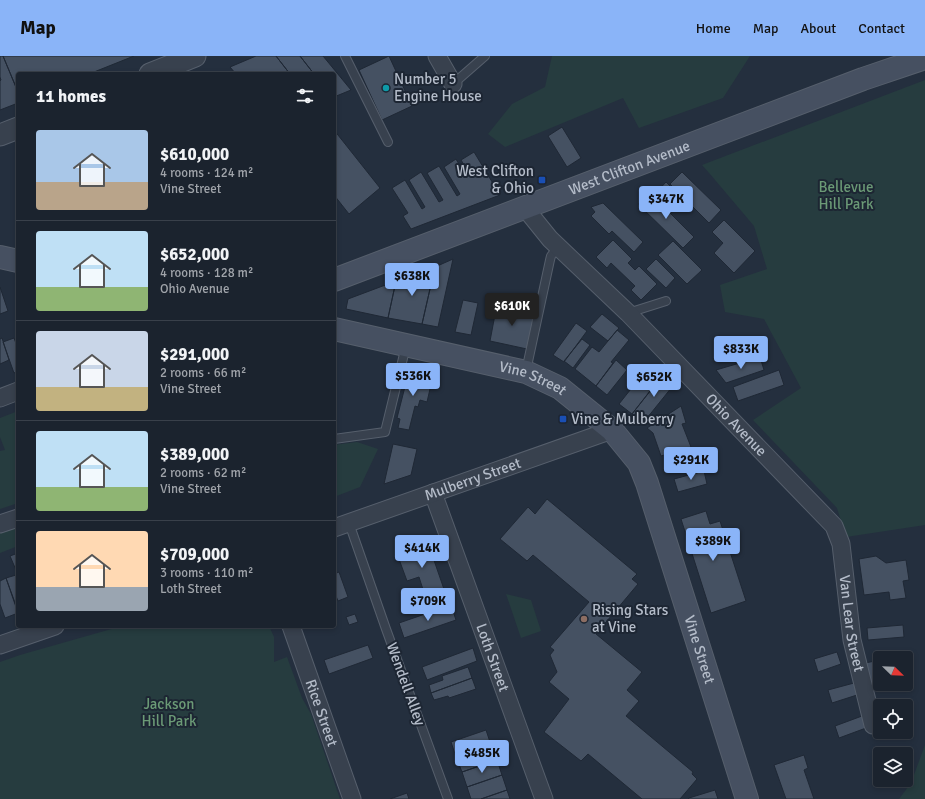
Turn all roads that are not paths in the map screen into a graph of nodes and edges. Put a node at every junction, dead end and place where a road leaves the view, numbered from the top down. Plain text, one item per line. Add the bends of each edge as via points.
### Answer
1 (195, 56) edge
2 (345, 56) edge
3 (437, 56) edge
4 (485, 56) edge
5 (925, 58) edge
6 (155, 72) edge
7 (453, 84) joint
8 (16, 129) edge
9 (0, 135) edge
10 (388, 142) dead end
11 (524, 208) junction
12 (558, 247) junction
13 (336, 279) edge
14 (666, 301) dead end
15 (628, 313) junction
16 (336, 329) edge
17 (406, 346) junction
18 (526, 372) junction
19 (16, 392) edge
20 (0, 398) edge
21 (612, 430) junction
22 (336, 439) edge
23 (433, 493) junction
24 (16, 519) edge
25 (0, 524) edge
26 (342, 525) edge
27 (841, 544) joint
28 (49, 628) edge
29 (292, 628) edge
30 (0, 645) edge
31 (873, 725) dead end
32 (352, 799) edge
33 (448, 799) edge
34 (544, 799) edge
35 (747, 799) edge

1 - 6 street
2 - 10 lane
3 - 7 street
4 - 7 lane
5 - 11 main road, West Clifton Avenue
8 - 9 street
11 - 12 street, Ohio Avenue
11 - 13 main road, West Clifton Avenue
12 - 15 street, Ohio Avenue
12 - 18 lane via 551,256
14 - 15 lane
15 - 27 street, Ohio Avenue via 834,526
16 - 17 main road, Vine Street
17 - 18 main road, Vine Street
17 - 22 lane via 385,432
18 - 21 main road, Vine Street via 560,388
19 - 20 street
21 - 23 street, Mulberry Street
21 - 35 main road, Vine Street via 639,463 647,483
23 - 26 street, Mulberry Street
23 - 34 street, Loth Street
24 - 25 street
26 - 33 lane, Wendell Alley via 386,629
27 - 31 street, Van Lear Street via 852,640
28 - 30 street
29 - 32 street, Rice Street

